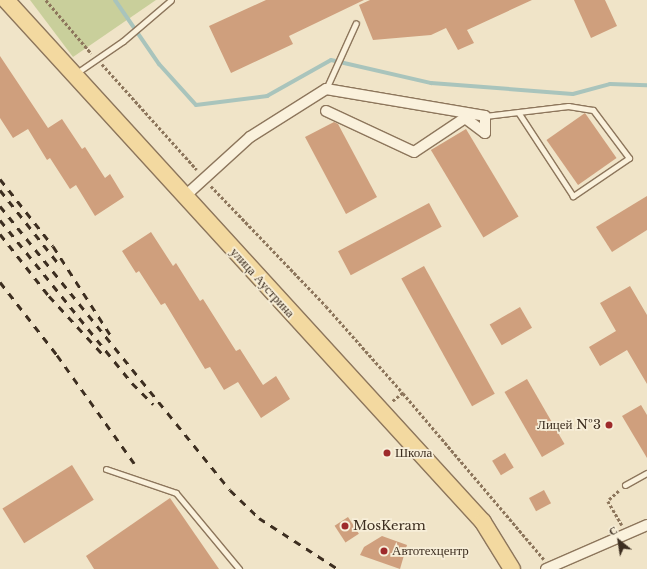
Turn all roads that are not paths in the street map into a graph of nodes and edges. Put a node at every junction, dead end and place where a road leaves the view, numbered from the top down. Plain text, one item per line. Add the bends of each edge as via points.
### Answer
1 (6, 0) edge
2 (171, 0) edge
3 (356, 23) dead end
4 (73, 75) junction
5 (326, 89) junction
6 (326, 111) dead end
7 (518, 112) dead end
8 (485, 116) junction
9 (184, 197) junction
10 (106, 469) dead end
11 (647, 473) edge
12 (625, 485) road end
13 (647, 525) edge
14 (548, 568) edge
15 (239, 569) edge
16 (512, 569) edge

1 - 4 main road, улица Аустрина
2 - 4 lane via 123,41
3 - 5 lane
4 - 9 main road, улица Аустрина
5 - 8 street
5 - 9 street via 250,137
6 - 8 street via 414,152 465,118 486,133
7 - 8 lane via 522,119 547,158 573,196 629,158 593,110 568,106 538,110 522,112 515,113 507,114
9 - 16 main road, улица Аустрина via 483,522
10 - 15 lane via 176,493
11 - 12 lane
13 - 14 street

